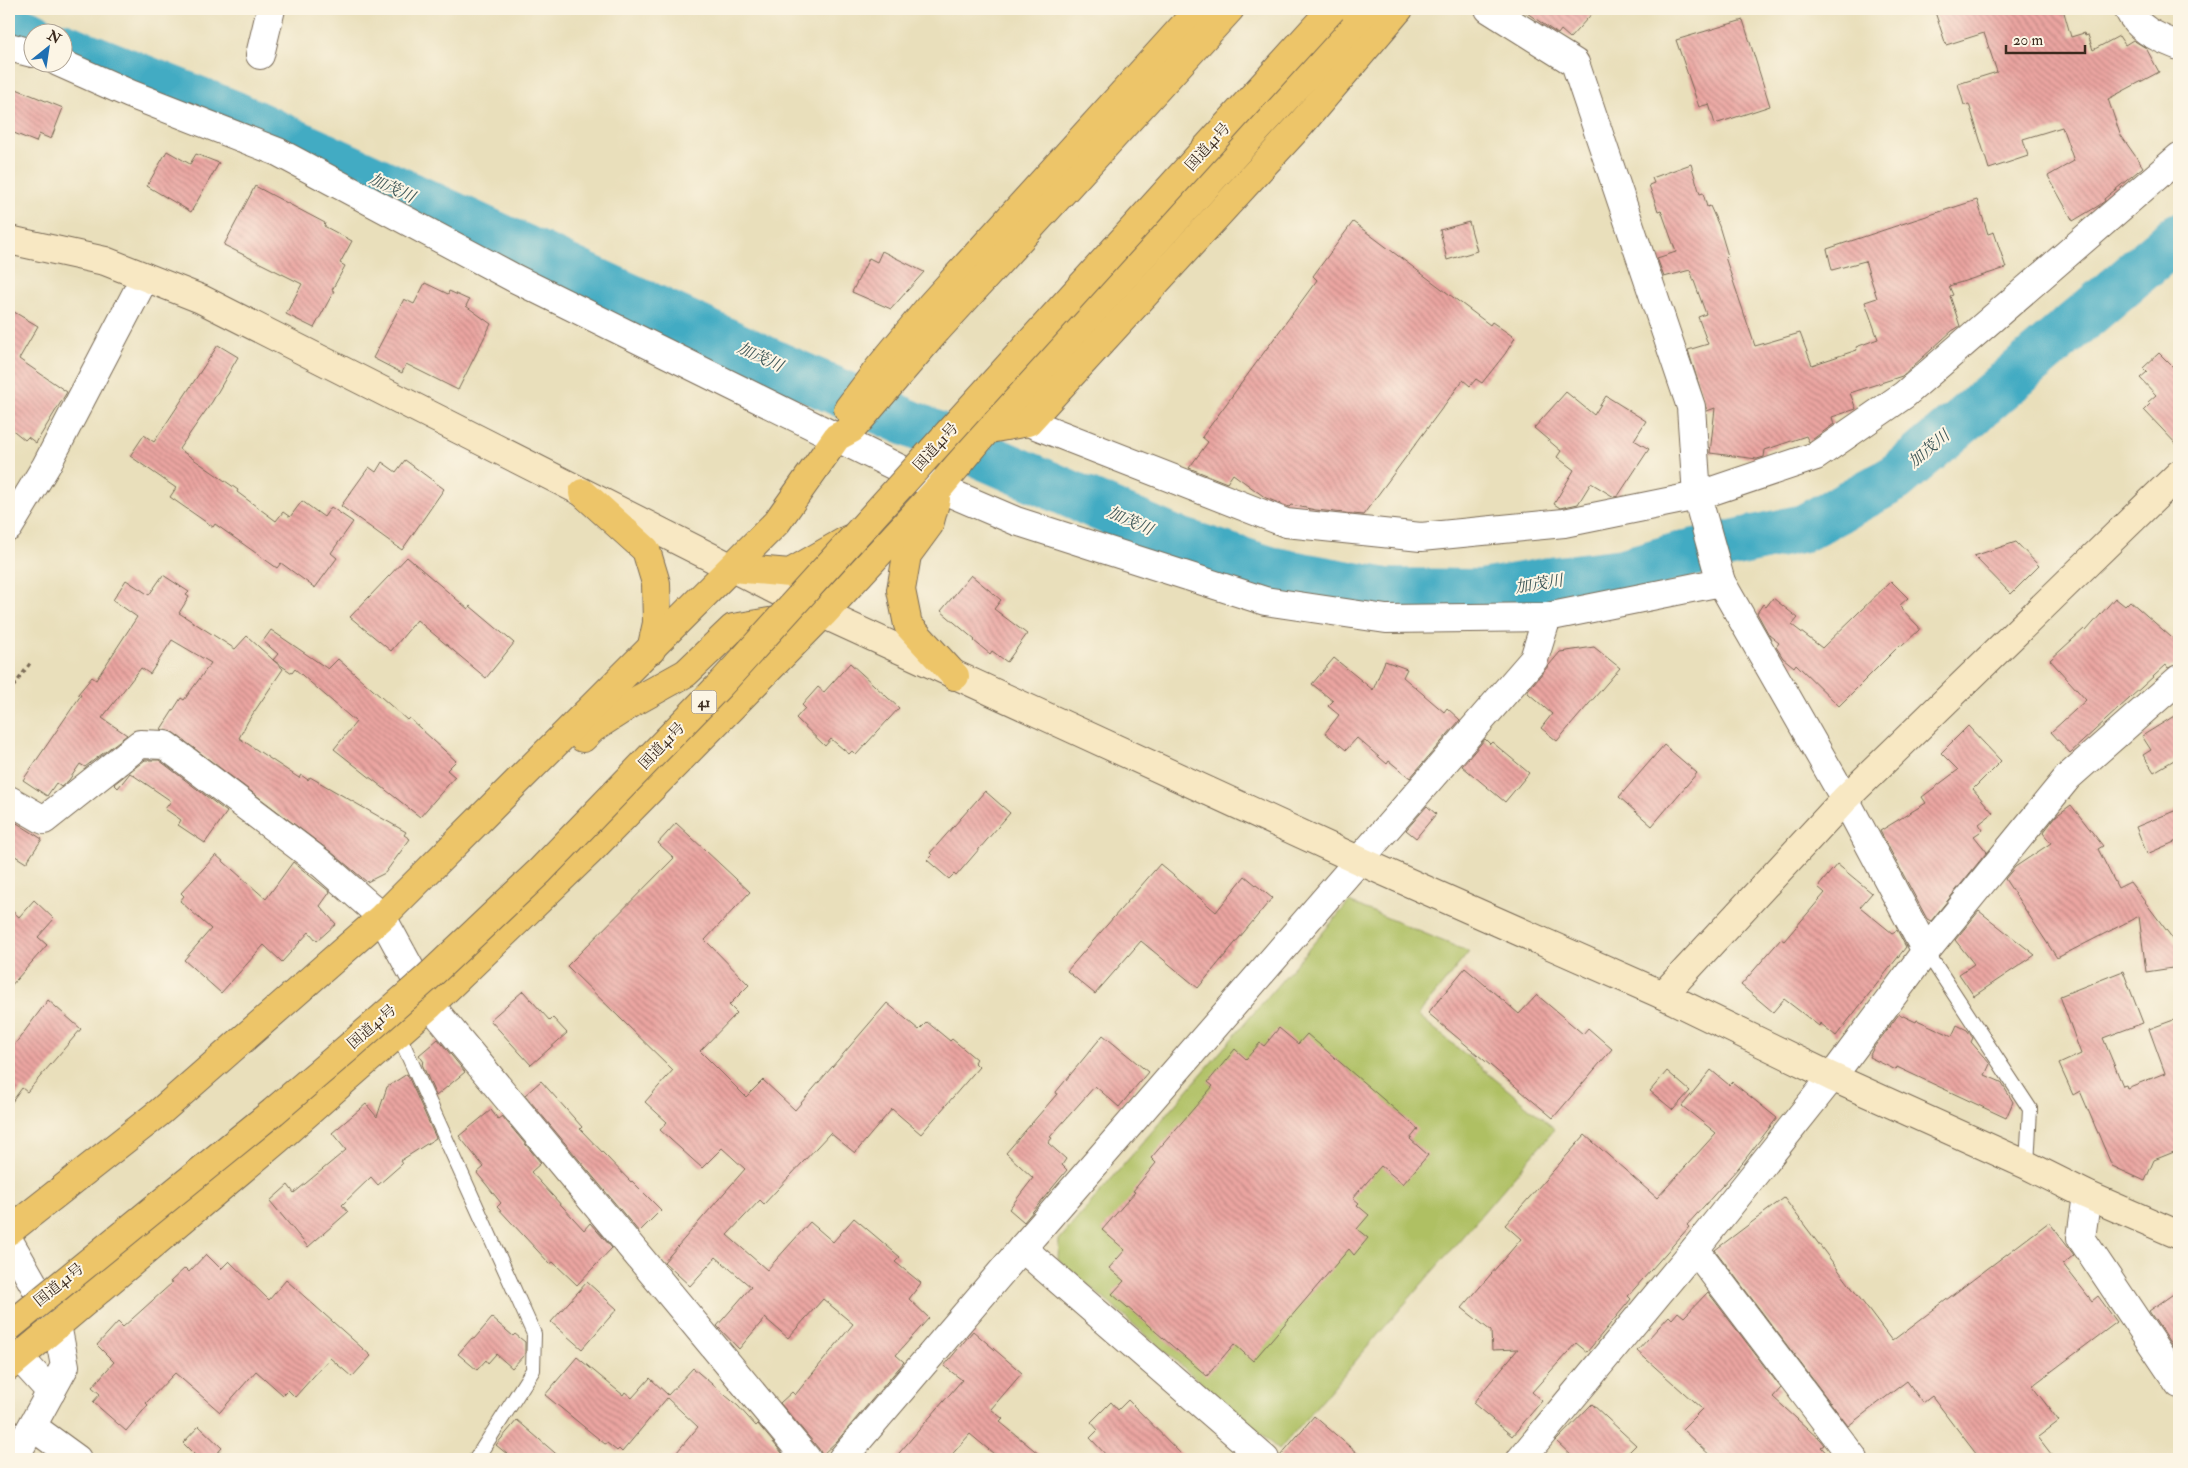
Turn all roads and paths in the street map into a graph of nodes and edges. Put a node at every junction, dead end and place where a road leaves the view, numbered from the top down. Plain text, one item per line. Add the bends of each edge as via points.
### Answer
1 (271, 9) edge
2 (1200, 9) edge
3 (1230, 9) edge
4 (1313, 9) edge
5 (1332, 9) edge
6 (1489, 9) edge
7 (2128, 9) edge
8 (1383, 12) edge
9 (2179, 46) edge
10 (9, 47) edge
11 (22, 50) edge
12 (260, 56) dead end
13 (72, 68) edge
14 (2179, 157) edge
15 (9, 240) edge
16 (145, 277) junction
17 (888, 373) junction
18 (1028, 422) junction
19 (843, 428) junction
20 (985, 434) junction
21 (2179, 474) edge
22 (939, 488) junction
23 (584, 493) junction
24 (1697, 496) junction
25 (9, 527) edge
26 (733, 568) junction
27 (1720, 582) junction
28 (824, 614) junction
29 (1547, 617) junction
30 (651, 650) junction
31 (31, 662) dead end
32 (955, 676) junction
33 (2179, 679) edge
34 (9, 693) edge
35 (1845, 799) junction
36 (9, 800) edge
37 (490, 810) junction
38 (1358, 860) junction
39 (382, 916) junction
40 (1926, 951) junction
41 (1663, 995) junction
42 (430, 1005) junction
43 (398, 1033) junction
44 (1832, 1077) junction
45 (2027, 1165) junction
46 (2087, 1194) junction
47 (9, 1231) edge
48 (2179, 1234) edge
49 (9, 1241) edge
50 (1022, 1248) junction
51 (1695, 1250) junction
52 (9, 1308) edge
53 (57, 1325) junction
54 (9, 1327) edge
55 (14, 1361) edge
56 (2179, 1384) edge
57 (51, 1392) junction
58 (33, 1427) junction
59 (14, 1459) edge
60 (77, 1459) edge
61 (476, 1459) edge
62 (807, 1459) edge
63 (842, 1459) edge
64 (1265, 1459) edge
65 (1521, 1459) edge
66 (1854, 1459) edge

1 - 12 street
2 - 17 highway via 931,305
3 - 17 highway via 937,330
4 - 52 highway, 国道41号 / 41 via 824,548 582,808 470,919 360,1016
5 - 54 highway, 国道41号 / 41, bridge via 726,678 540,871 426,980 349,1047
6 - 24 street via 1575,63 1691,407
7 - 9 street via 2135,22 2160,39
8 - 18 highway via 1301,124
8 - 20 highway via 1011,401
10 - 11 street
13 - 19 street via 278,152 514,278
14 - 24 street via 1896,401 1816,456
15 - 16 street via 105,261
16 - 23 street via 201,299
16 - 25 street via 46,466
17 - 19 highway
18 - 20 highway
18 - 24 street via 1286,524 1421,537 1564,523
19 - 22 street
19 - 26 highway via 777,522
20 - 22 highway
21 - 35 street
22 - 26 highway via 790,573
22 - 28 highway
22 - 29 street via 1016,521 1265,601 1386,619
22 - 32 highway via 929,525 907,556 901,590 908,625
23 - 26 street
23 - 30 highway via 646,550 656,583 657,623
24 - 27 street
26 - 28 street
26 - 30 highway
27 - 29 street
27 - 35 street
28 - 32 street
28 - 37 highway via 733,628 686,673 592,729 534,785
28 - 42 highway via 589,852
29 - 38 street via 1534,659
30 - 37 highway
31 - 34 path
32 - 38 street
33 - 40 street via 2068,777
35 - 40 street
35 - 41 street
36 - 39 street via 44,820 140,744 165,745 322,864
37 - 39 highway
38 - 41 street
38 - 50 street
39 - 42 street
39 - 47 highway via 160,1112
40 - 44 street
40 - 45 lane via 2030,1109
41 - 44 street
42 - 43 highway
42 - 62 street
43 - 53 highway via 278,1140
43 - 61 lane via 534,1334 533,1370
44 - 45 street
44 - 51 street
45 - 46 street
46 - 48 street
46 - 56 street via 2082,1238
49 - 53 street
50 - 63 street
50 - 64 street
51 - 65 street
51 - 66 street
53 - 55 highway
53 - 57 street via 65,1366
55 - 57 street
57 - 58 street
58 - 59 street
58 - 60 street

